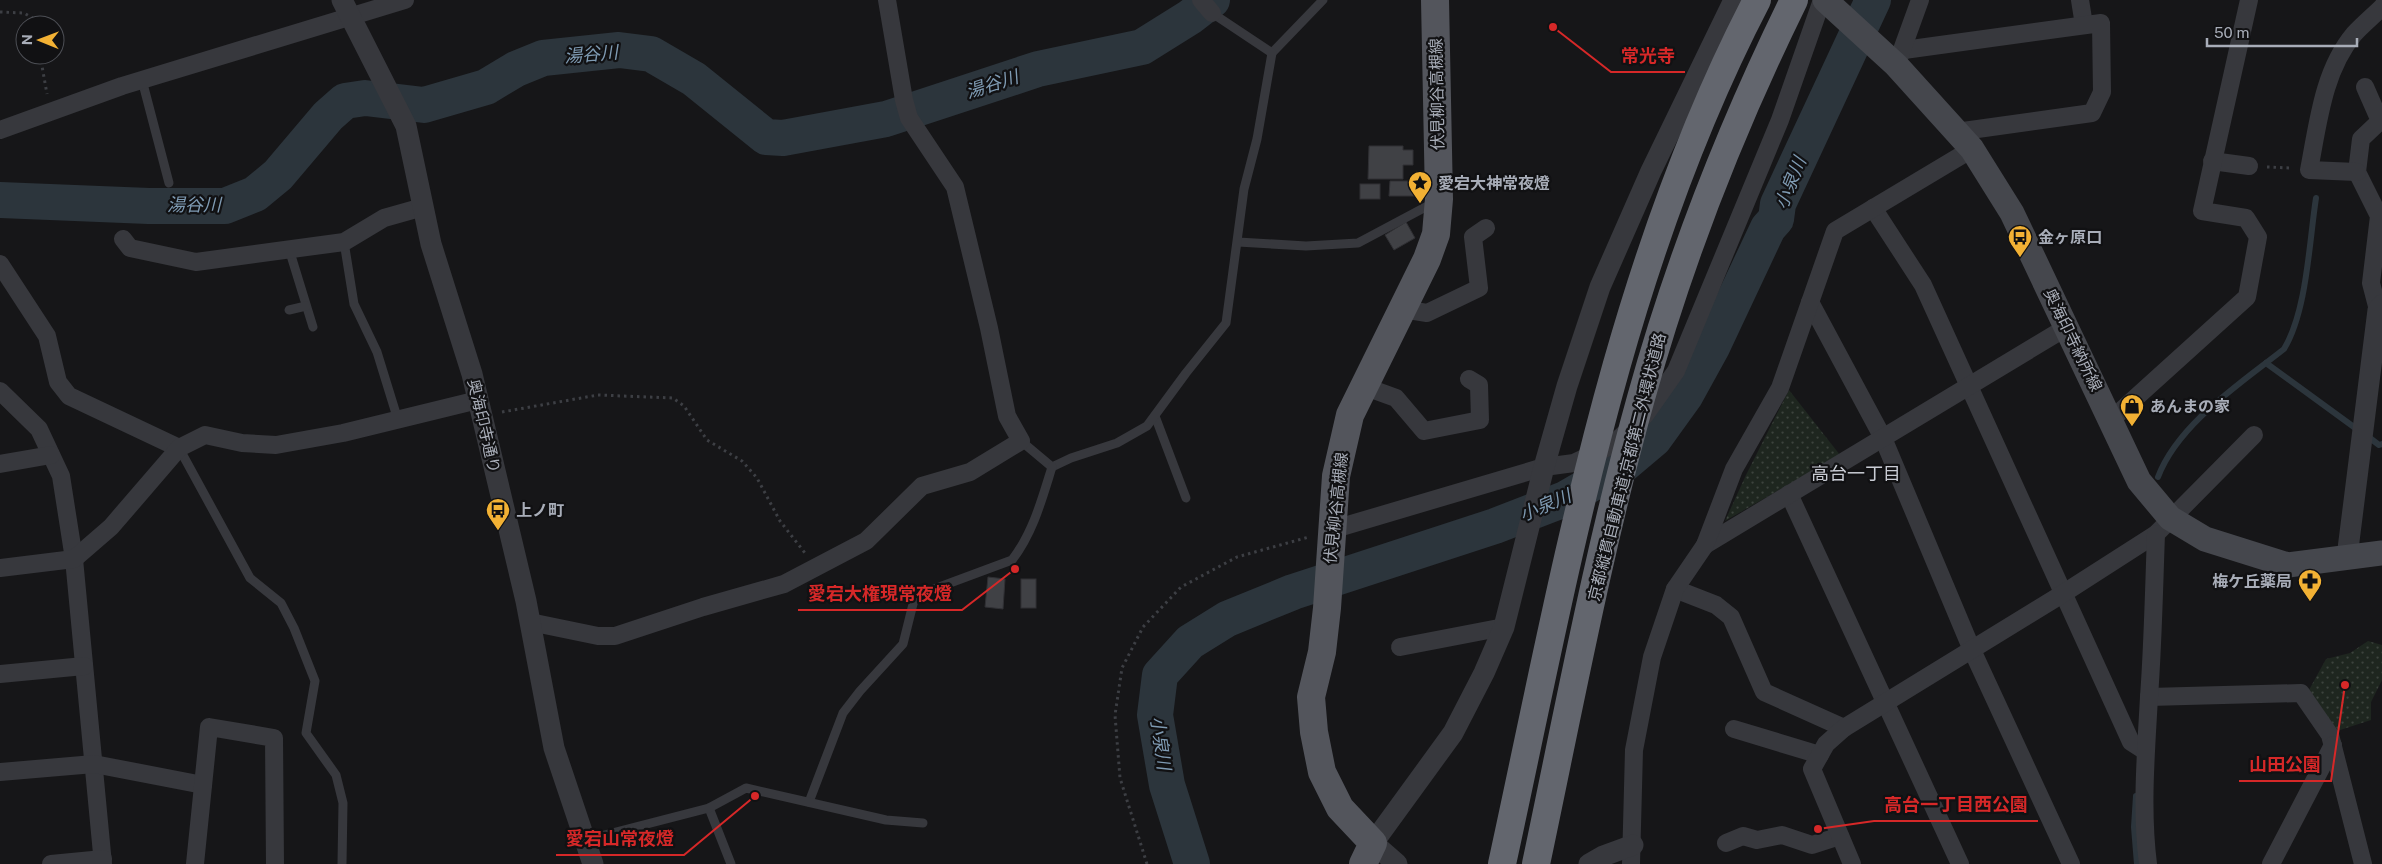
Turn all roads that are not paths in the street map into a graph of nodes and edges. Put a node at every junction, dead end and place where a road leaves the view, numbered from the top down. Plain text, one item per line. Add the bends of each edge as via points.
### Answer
1 (405, 0) edge
2 (887, 0) edge
3 (1323, 0) edge
4 (1435, 0) edge
5 (1734, 0) edge
6 (1757, 0) edge
7 (1794, 0) edge
8 (1920, 0) edge
9 (2080, 0) edge
10 (2249, 0) edge
11 (1826, 2) edge
12 (1204, 4) edge
13 (2382, 8) edge
14 (346, 9) edge
15 (2084, 25) junction
16 (1272, 53) junction
17 (1895, 56) junction
18 (142, 80) junction
19 (2364, 87) dead end
20 (0, 130) edge
21 (1964, 141) junction
22 (2212, 161) junction
23 (2249, 166) road end
24 (2357, 172) junction
25 (169, 183) dead end
26 (1439, 199) junction
27 (423, 207) junction
28 (1873, 208) junction
29 (1486, 228) dead end
30 (123, 239) dead end
31 (344, 242) junction
32 (1238, 242) junction
33 (289, 249) junction
34 (0, 264) edge
35 (1810, 302) junction
36 (306, 306) junction
37 (2380, 307) edge
38 (1402, 309) junction
39 (289, 310) dead end
40 (2067, 326) junction
41 (313, 327) dead end
42 (1469, 379) dead end
43 (1363, 386) junction
44 (1969, 386) junction
45 (0, 391) edge
46 (480, 408) junction
47 (1155, 416) junction
48 (398, 420) junction
49 (2111, 420) junction
50 (2254, 435) dead end
51 (1883, 438) junction
52 (1021, 441) junction
53 (180, 448) junction
54 (51, 454) junction
55 (0, 464) edge
56 (1052, 467) junction
57 (1542, 472) junction
58 (1789, 494) junction
59 (1186, 498) dead end
60 (2163, 526) junction
61 (1331, 533) junction
62 (1705, 545) junction
63 (2382, 553) edge
64 (2347, 557) junction
65 (74, 559) junction
66 (0, 568) edge
67 (1674, 589) junction
68 (2064, 594) junction
69 (530, 622) junction
70 (1504, 627) junction
71 (1400, 647) dead end
72 (1972, 650) junction
73 (84, 666) junction
74 (0, 674) edge
75 (2150, 697) junction
76 (1885, 703) junction
77 (1844, 728) junction
78 (1734, 729) dead end
79 (2333, 745) junction
80 (2145, 751) junction
81 (1820, 755) junction
82 (94, 764) junction
83 (0, 772) edge
84 (203, 785) junction
85 (809, 802) junction
86 (709, 808) junction
87 (923, 823) dead end
88 (1840, 836) junction
89 (585, 840) junction
90 (1726, 843) dead end
91 (1368, 854) edge
92 (1632, 854) edge
93 (103, 861) edge
94 (51, 864) edge
95 (195, 864) edge
96 (275, 864) edge
97 (342, 864) edge
98 (593, 864) edge
99 (731, 864) edge
100 (1397, 864) edge
101 (1502, 864) edge
102 (1536, 864) edge
103 (1589, 864) edge
104 (1852, 864) edge
105 (1960, 864) edge
106 (2071, 864) edge
107 (2148, 864) edge
108 (2271, 864) edge
109 (2363, 864) edge

1 - 14 street
2 - 52 street via 909,118 955,187 1007,416
3 - 16 lane
4 - 26 main road, 伏見柳谷高槻線
5 - 57 street via 1651,171 1600,287 1566,386
6 - 101 highway, 京都縦貫自動車道;京都第二外環状道路, bridge via 1686,156 1639,286 1609,388 1576,521
7 - 102 highway, 京都縦貫自動車道;京都第二外環状道路, bridge via 1717,169 1677,281 1641,398 1607,530
8 - 17 street
9 - 15 street
10 - 22 street
11 - 17 main road, 奥海印寺納所線
11 - 57 street via 1676,371 1645,415 1612,445 1574,463
12 - 16 lane
13 - 24 street via 2354,35 2338,60 2324,95 2309,170
14 - 18 street
14 - 27 street, 奥海印寺通り via 406,126
15 - 17 street
15 - 21 street via 2102,23 2102,92 2092,113
16 - 32 lane via 1257,139 1244,189
17 - 21 main road, 奥海印寺納所線
18 - 20 street
18 - 25 lane
19 - 24 street via 2380,121 2361,139
21 - 28 street
21 - 40 main road, 奥海印寺納所線 via 2012,213
22 - 23 street
22 - 49 street via 2202,210 2246,218 2258,237 2247,297
24 - 37 street via 2379,216 2371,283
26 - 32 lane via 1358,243 1306,246
26 - 38 main road, 伏見柳谷高槻線 via 1436,234
27 - 31 street via 384,218
27 - 46 street, 奥海印寺通り
28 - 35 street via 1835,231
28 - 44 street via 1923,285
29 - 38 street via 1473,237 1479,288 1427,313
30 - 33 street via 130,248 196,262
31 - 33 street
31 - 48 lane via 354,304 377,352
32 - 47 lane via 1226,323
33 - 36 lane
34 - 53 street via 47,336 58,382 69,396
35 - 51 street
35 - 62 street via 1780,388 1734,469
36 - 39 lane
36 - 41 lane
37 - 64 street
38 - 43 main road, 伏見柳谷高槻線
40 - 44 street
40 - 49 main road, 奥海印寺納所線
42 - 43 street via 1479,385 1480,420 1424,431 1396,398
43 - 61 main road, 伏見柳谷高槻線 via 1350,415 1336,476
44 - 51 street
44 - 68 street
45 - 54 street via 40,429
46 - 48 street
46 - 69 street, 奥海印寺通り
47 - 56 lane via 1147,426 1117,443
47 - 59 lane
48 - 53 street via 276,445 242,443 205,435
49 - 60 main road, 奥海印寺納所線
50 - 60 street
51 - 58 street
51 - 72 street
52 - 56 lane
52 - 69 street via 970,472 922,486 866,541 784,584 615,636 598,636
53 - 65 street via 111,527
53 - 97 lane via 250,578 281,603 312,672 315,681 306,733 336,775 343,803
54 - 55 street
54 - 65 street via 61,476
56 - 85 lane via 1035,519 1012,560 915,596 903,644 843,714
57 - 61 street
57 - 70 street
58 - 62 street
58 - 76 street
60 - 64 main road, 奥海印寺納所線 via 2288,565
60 - 68 street
60 - 75 street
61 - 91 main road, 伏見柳谷高槻線 via 1322,652 1311,697 1314,732 1322,772
62 - 67 street
63 - 64 main road, 奥海印寺納所線
65 - 66 street
65 - 73 street
67 - 77 street via 1716,605 1731,617 1764,692
67 - 92 street via 1652,657 1634,750
68 - 72 street
68 - 80 street via 2131,742
69 - 89 street, 奥海印寺通り via 554,748
70 - 71 street
70 - 91 street via 1453,733
72 - 76 street
72 - 106 street
73 - 74 street
73 - 82 street
75 - 79 street via 2301,693 2330,735
75 - 80 street
76 - 77 street
76 - 105 street
77 - 81 street via 1826,744
78 - 81 street
79 - 108 street
79 - 109 street
80 - 107 street via 2144,838
81 - 88 street via 1812,769
82 - 83 street
82 - 84 street
82 - 93 street
84 - 95 street
84 - 96 street via 209,727 274,738
85 - 86 lane via 746,788
85 - 87 lane via 886,820
86 - 89 lane
86 - 99 lane
88 - 90 street via 1812,845 1782,835 1757,840 1743,836
88 - 104 street
89 - 98 street, 奥海印寺通り
91 - 100 street
92 - 103 street via 1603,856
93 - 94 street

